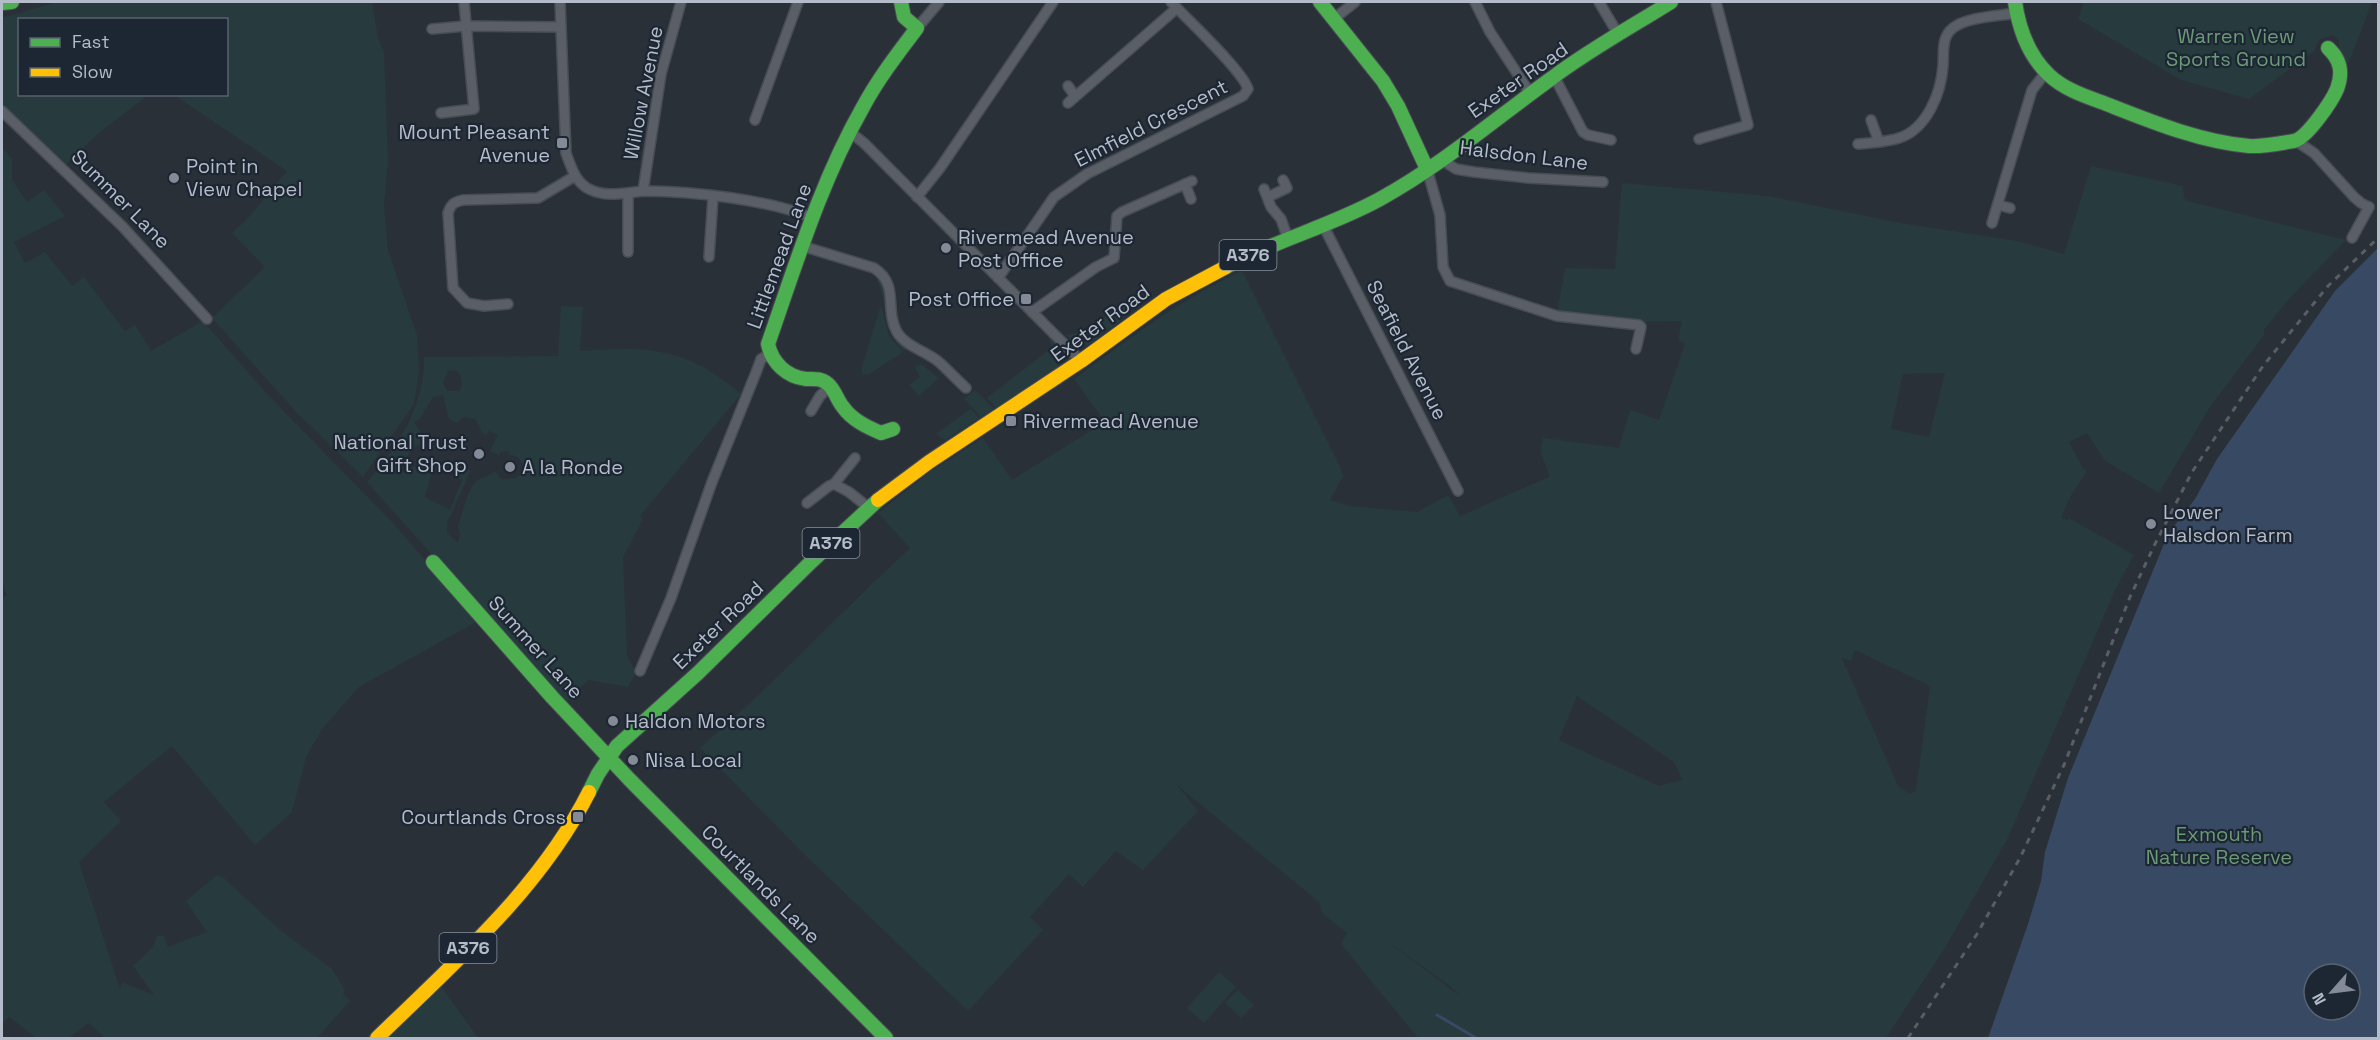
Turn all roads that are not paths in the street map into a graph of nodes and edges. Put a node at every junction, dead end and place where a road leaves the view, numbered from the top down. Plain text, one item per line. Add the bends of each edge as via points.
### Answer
1 (12, 2) edge
2 (464, 2) edge
3 (560, 2) edge
4 (681, 2) edge
5 (798, 2) edge
6 (901, 2) edge
7 (939, 2) edge
8 (1053, 2) edge
9 (1320, 2) edge
10 (1355, 2) edge
11 (1475, 2) edge
12 (1599, 2) edge
13 (1671, 2) edge
14 (1716, 2) edge
15 (2, 3) edge
16 (1174, 5) edge
17 (2015, 7) edge
18 (1335, 18) junction
19 (466, 26) junction
20 (561, 27) junction
21 (917, 28) junction
22 (432, 29) dead end
23 (1618, 34) junction
24 (2328, 48) dead end
25 (2047, 71) junction
26 (1554, 76) junction
27 (1068, 86) dead end
28 (1530, 93) junction
29 (2, 111) edge
30 (441, 113) dead end
31 (755, 120) dead end
32 (1871, 120) dead end
33 (850, 132) junction
34 (1611, 140) dead end
35 (1699, 140) dead end
36 (2296, 141) junction
37 (1879, 142) junction
38 (1858, 144) dead end
39 (1442, 160) junction
40 (1427, 170) junction
41 (575, 176) junction
42 (1283, 180) dead end
43 (1603, 182) dead end
44 (643, 191) junction
45 (628, 194) junction
46 (713, 197) junction
47 (917, 197) junction
48 (1191, 199) dead end
49 (1998, 204) junction
50 (2374, 206) edge
51 (2010, 208) dead end
52 (813, 218) junction
53 (1992, 223) dead end
54 (1323, 225) junction
55 (2352, 238) dead end
56 (1288, 239) junction
57 (802, 246) junction
58 (628, 252) dead end
59 (710, 257) dead end
60 (998, 278) junction
61 (508, 304) dead end
62 (1032, 312) junction
63 (207, 319) dead end
64 (1636, 349) dead end
65 (770, 354) junction
66 (1081, 362) junction
67 (830, 386) junction
68 (966, 388) dead end
69 (811, 411) dead end
70 (893, 429) dead end
71 (855, 458) dead end
72 (834, 484) junction
73 (1458, 491) dead end
74 (807, 503) dead end
75 (869, 508) junction
76 (433, 562) dead end
77 (640, 671) dead end
78 (609, 758) junction
79 (377, 1038) edge
80 (886, 1038) edge

1 - 15 main road
2 - 19 street
3 - 20 street
4 - 44 street, Willow Avenue via 661,74
5 - 31 street
6 - 21 main road via 904,17
7 - 21 street
8 - 47 street
9 - 18 main road
10 - 18 street
11 - 28 street
12 - 23 street
13 - 23 main road, Exeter Road / A376
14 - 35 street via 1748,125
16 - 27 street via 1072,100
16 - 60 street, Elmfield Crescent via 1246,82 1248,89 1243,96 1061,190
17 - 25 main road via 2027,45
17 - 37 street via 1952,29 1944,44 1941,83 1929,110 1914,129
18 - 40 main road via 1383,81
19 - 20 street
19 - 22 street
19 - 30 street via 474,109
20 - 41 street via 566,153
21 - 33 main road, Littlemead Lane via 879,80
23 - 26 main road, Exeter Road / A376
24 - 36 main road via 2337,58 2339,82 2329,105
25 - 36 main road via 2067,88 2168,126 2250,146
25 - 49 street via 2032,90
26 - 28 main road, Exeter Road / A376
26 - 34 street via 1583,132
28 - 39 main road, Exeter Road / A376
29 - 63 street, Summer Lane via 122,226
32 - 37 street
33 - 47 street
33 - 52 main road, Littlemead Lane
36 - 50 street via 2314,153 2361,203
37 - 38 street
39 - 40 main road, Exeter Road / A376
39 - 43 street, Halsdon Lane via 1456,169 1474,172
40 - 54 main road, Exeter Road / A376 via 1380,199
40 - 64 street via 1440,215 1443,267 1450,281 1557,316 1639,325
41 - 45 street via 588,189
41 - 61 street via 538,198 463,200 450,206 453,288 467,303
42 - 56 street via 1287,188 1266,193
44 - 45 street
44 - 46 street
45 - 58 street
46 - 52 street via 776,206
46 - 59 street
47 - 60 street
48 - 62 street via 1189,182 1122,212 1117,216 1114,258
49 - 51 street
49 - 53 street
50 - 55 street
52 - 57 main road, Littlemead Lane
54 - 56 main road, Exeter Road / A376
54 - 73 street, Seafield Avenue
56 - 66 main road, Exeter Road / A376 via 1254,252 1166,299
57 - 65 main road, Littlemead Lane via 770,336
57 - 68 street via 882,273 888,281 896,329 902,338 938,361
60 - 62 street
62 - 66 street
65 - 67 main road via 797,377 824,380
65 - 77 street, Littlemead Lane via 761,359
66 - 75 main road, Exeter Road / A376 via 929,462
67 - 69 street
67 - 70 main road via 844,410 856,419 881,433
71 - 72 street
72 - 74 street
72 - 75 street
75 - 78 main road, Exeter Road / A376 via 630,733
76 - 78 main road, Summer Lane
78 - 79 main road, A376 via 552,854 489,928
78 - 80 main road, Courtlands Lane

